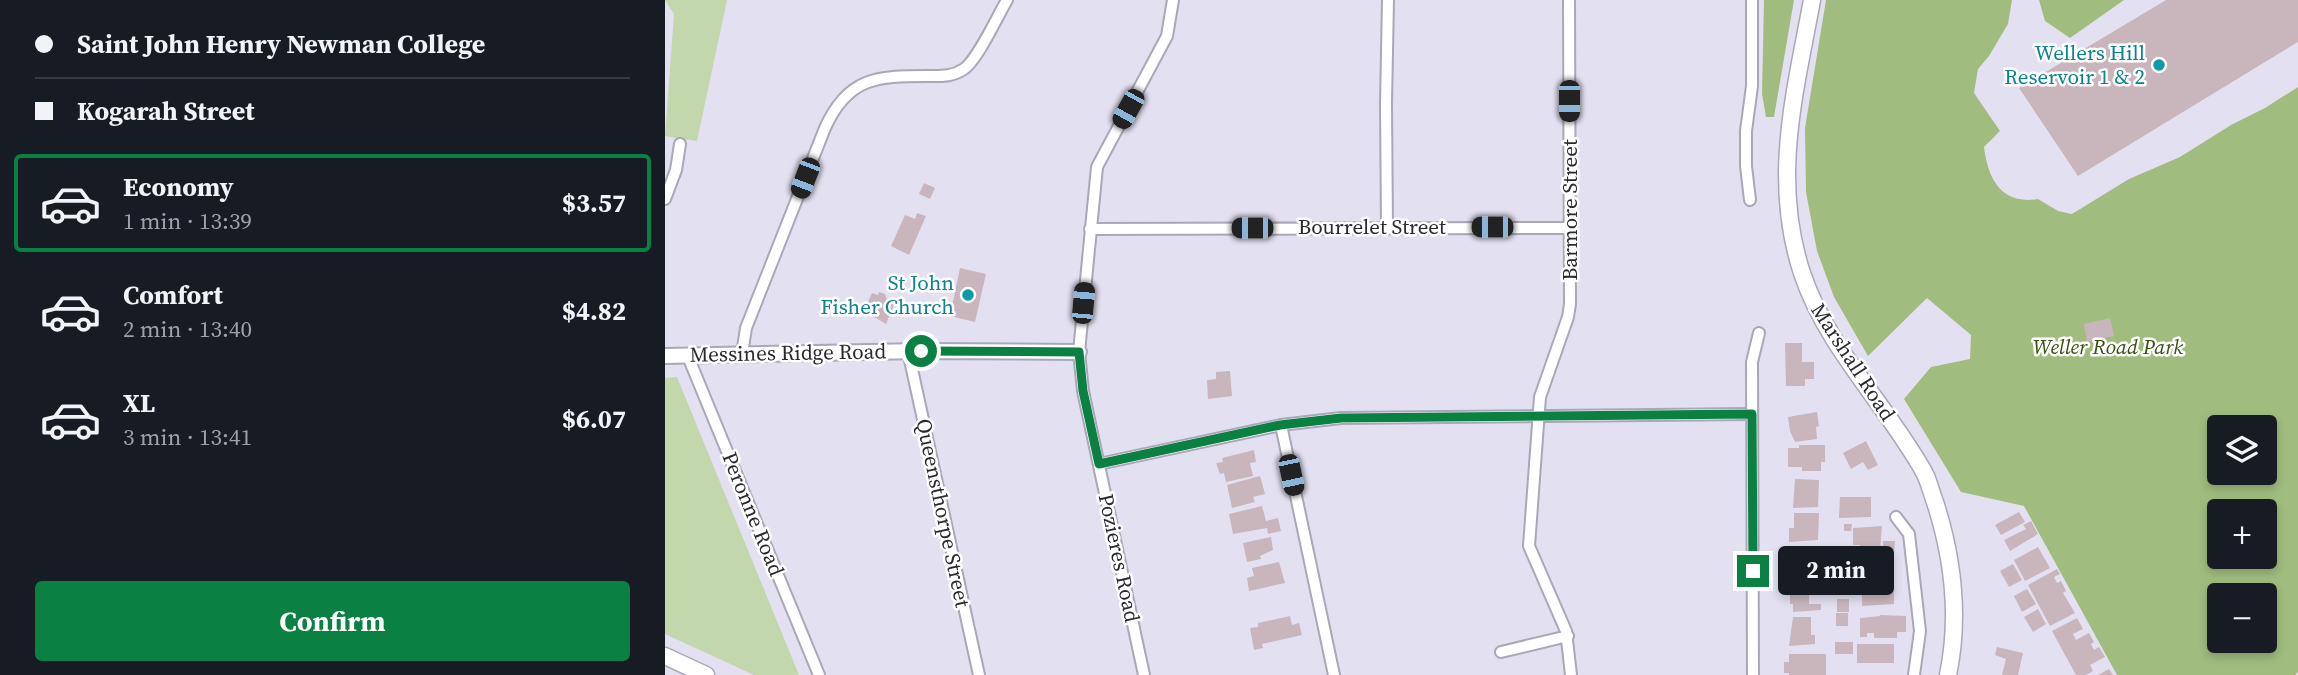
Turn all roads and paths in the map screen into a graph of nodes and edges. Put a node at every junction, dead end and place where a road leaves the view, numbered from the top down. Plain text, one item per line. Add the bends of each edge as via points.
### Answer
1 (1007, 0) edge
2 (1173, 0) edge
3 (1388, 0) edge
4 (1569, 0) edge
5 (1752, 0) edge
6 (1812, 0) edge
7 (680, 144) dead end
8 (665, 199) edge
9 (1750, 200) dead end
10 (1387, 227) junction
11 (1570, 228) junction
12 (1090, 229) junction
13 (1759, 333) dead end
14 (908, 351) junction
15 (1079, 352) junction
16 (687, 354) junction
17 (742, 354) junction
18 (665, 356) edge
19 (1752, 414) junction
20 (1539, 416) junction
21 (1280, 425) junction
22 (1099, 464) junction
23 (1896, 517) dead end
24 (1568, 636) junction
25 (1501, 652) dead end
26 (665, 656) edge
27 (706, 675) edge
28 (818, 675) edge
29 (979, 675) edge
30 (1144, 675) edge
31 (1334, 675) edge
32 (1571, 675) edge
33 (1753, 675) edge
34 (1914, 675) edge
35 (1948, 675) edge

1 - 17 street via 961,71 944,76 877,78 838,103 747,328
2 - 12 street, Pozieres Road via 1167,36 1097,167
3 - 10 street
4 - 11 street, Barmore Street
5 - 9 street via 1746,166
6 - 35 main road, Marshall Road via 1787,151 1786,191 1793,241 1826,328 1925,474 1943,527 1954,584
7 - 8 street
10 - 11 street, Bourrelet Street
10 - 12 street, Bourrelet Street
11 - 20 street, Barmore Street via 1569,312 1541,392
12 - 15 street, Pozieres Road
13 - 19 street via 1752,357
14 - 15 street, Messines Ridge Road
14 - 17 street, Messines Ridge Road
14 - 29 street, Queensthorpe Street
15 - 22 street, Pozieres Road
16 - 17 street, Messines Ridge Road
16 - 18 street, Messines Ridge Road
16 - 28 street, Peronne Road
19 - 20 street
19 - 33 street
20 - 21 street via 1341,418
20 - 24 street, Barmore Street via 1529,546
21 - 22 street
21 - 31 street
22 - 30 street, Pozieres Road
23 - 34 street via 1909,534 1919,617
24 - 25 street
24 - 32 street, Barmore Street
26 - 27 main road

